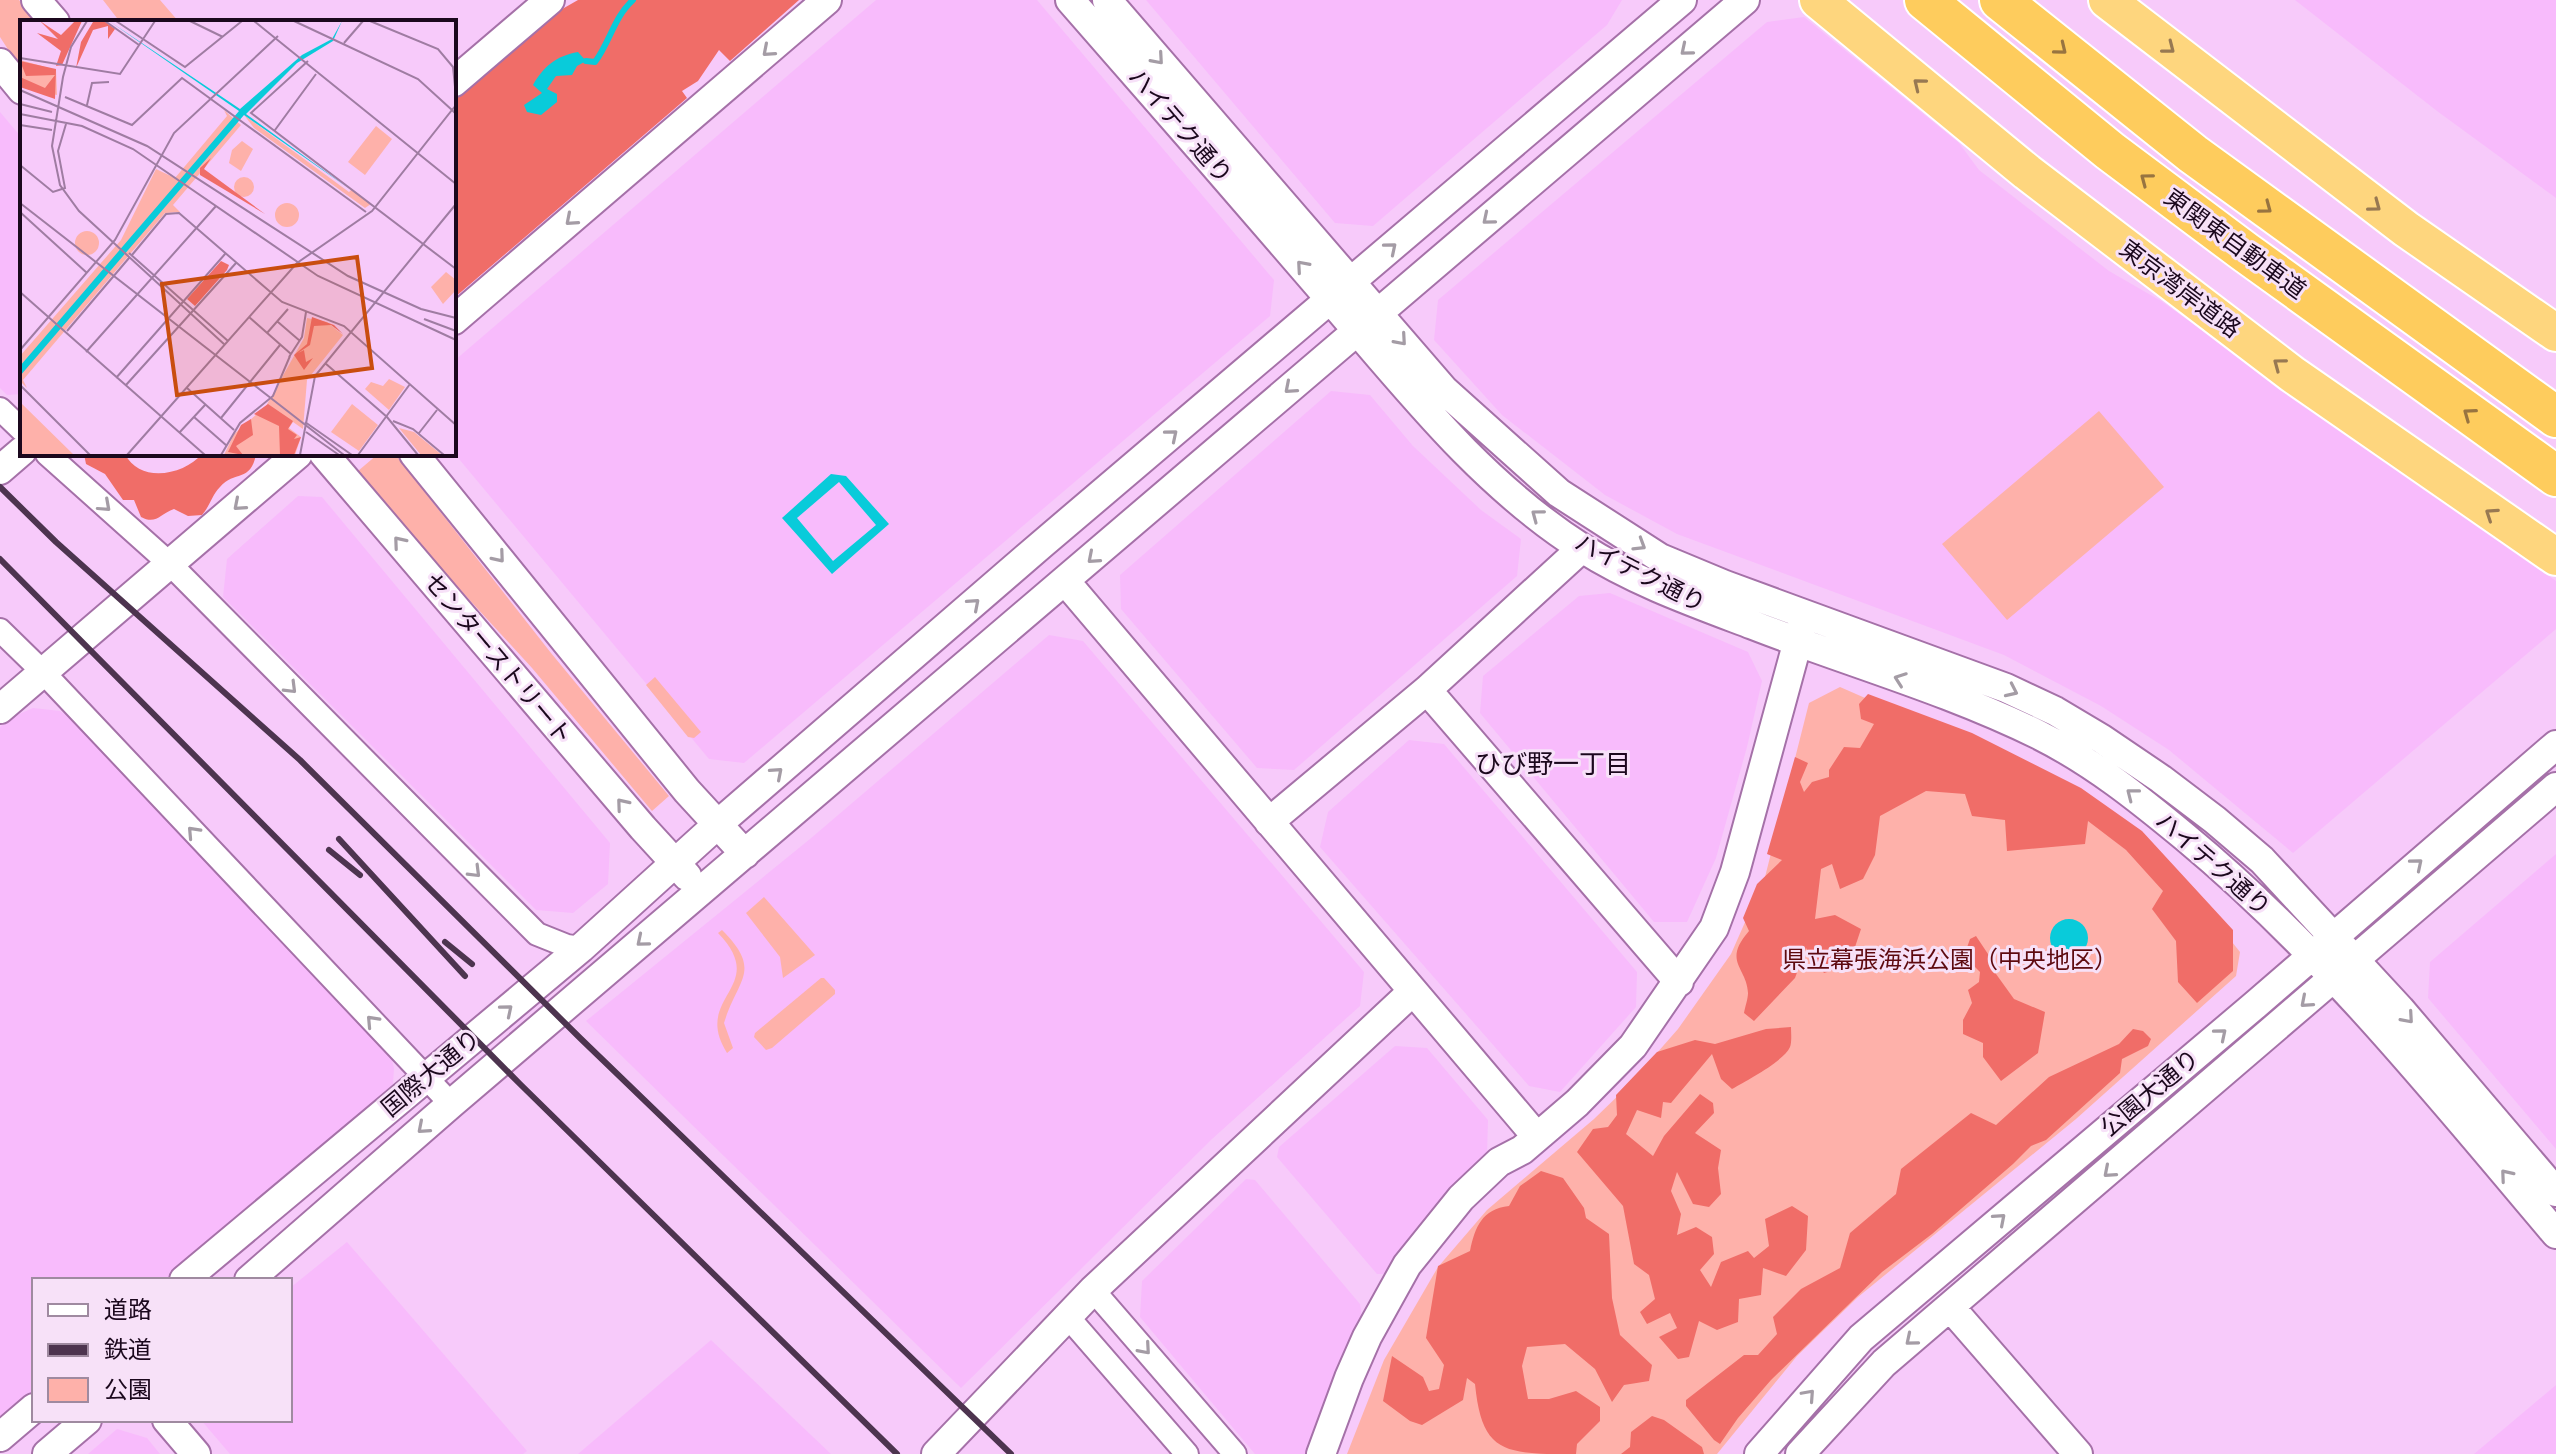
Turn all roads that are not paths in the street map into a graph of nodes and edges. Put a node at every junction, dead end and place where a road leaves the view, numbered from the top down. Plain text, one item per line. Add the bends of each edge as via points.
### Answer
1 (36, 0) edge
2 (550, 0) edge
3 (827, 0) edge
4 (1070, 0) edge
5 (1107, 0) edge
6 (1682, 0) edge
7 (1745, 0) edge
8 (1818, 0) edge
9 (1925, 0) edge
10 (2000, 0) edge
11 (2107, 0) edge
12 (53, 20) edge
13 (0, 63) edge
14 (456, 80) edge
15 (20, 88) edge
16 (1341, 291) junction
17 (456, 318) edge
18 (1367, 321) junction
19 (2556, 333) edge
20 (0, 409) edge
21 (2556, 417) edge
22 (20, 428) edge
23 (20, 453) edge
24 (49, 456) edge
25 (296, 456) edge
26 (326, 456) edge
27 (416, 456) edge
28 (0, 470) edge
29 (2556, 476) edge
30 (1582, 548) junction
31 (2556, 557) edge
32 (170, 564) junction
33 (1066, 582) junction
34 (1806, 614) junction
35 (0, 630) edge
36 (1798, 643) junction
37 (43, 672) junction
38 (1427, 690) junction
39 (0, 709) edge
40 (2556, 745) edge
41 (2556, 787) edge
42 (1269, 822) junction
43 (718, 824) junction
44 (745, 854) junction
45 (674, 862) junction
46 (701, 891) junction
47 (2332, 936) junction
48 (581, 948) junction
49 (2311, 955) junction
50 (2344, 969) junction
51 (1679, 982) junction
52 (1412, 992) junction
53 (425, 1077) junction
54 (451, 1104) junction
55 (1530, 1144) junction
56 (2556, 1192) edge
57 (2556, 1234) edge
58 (186, 1278) edge
59 (251, 1278) edge
60 (1093, 1290) junction
61 (1951, 1308) junction
62 (1068, 1317) junction
63 (32, 1410) edge
64 (85, 1422) edge
65 (169, 1422) edge
66 (0, 1437) edge
67 (47, 1454) edge
68 (196, 1454) edge
69 (936, 1454) edge
70 (1187, 1454) edge
71 (1235, 1454) edge
72 (1321, 1454) edge
73 (1338, 1454) edge
74 (1759, 1454) edge
75 (1800, 1454) edge
76 (2078, 1454) edge

1 - 12 street
2 - 14 street
3 -> 17 street
16 -> 4 street, ハイテク通り
5 -> 16 street, ハイテク通り
16 -> 6 street, 国際大通り
7 -> 18 street, 国際大通り
31 -> 8 highway, 東京湾岸道路 via 2292,374 2027,172
29 -> 9 highway, 東関東自動車道 via 2122,160
10 -> 21 highway, 東関東自動車道 via 2205,163
11 -> 19 highway via 2394,220
13 - 15 street
16 - 18 street, ハイテク通り
43 -> 16 street, 国際大通り
30 -> 18 street, ハイテク通り via 1488,476
18 -> 33 street, 国際大通り
18 -> 34 street, ハイテク通り via 1559,493 1660,558
20 - 22 street
23 - 28 street
24 -> 32 street
25 -> 32 street
45 -> 26 street, センターストリート
27 -> 43 street
30 - 36 street, ハイテク通り via 1684,600
30 - 38 street
32 - 37 street
32 -> 48 street via 537,934
33 - 42 street
33 - 44 street, 国際大通り
34 - 36 street
34 -> 47 street, ハイテク通り via 2006,688 2102,739 2262,860
35 - 37 street
49 -> 36 street, ハイテク通り via 2234,878 2086,761 1985,710
36 - 51 street via 1735,872 1714,928
37 - 39 street
53 -> 37 street
38 - 42 street
38 - 51 street
47 -> 40 street, 公園大通り
41 - 50 street, 公園大通り
42 - 52 street
43 - 44 street
43 - 45 street, 国際大通り
44 - 46 street, 国際大通り
45 - 46 street, センターストリート
45 - 48 street, 国際大通り
46 -> 54 street, 国際大通り
47 - 49 street, 公園大通り
47 - 50 street, ハイテク通り
53 -> 48 street, 国際大通り
49 - 50 street, ハイテク通り
74 -> 49 street, 公園大通り via 1861,1338
50 -> 56 street via 2400,1009
57 -> 50 street via 2379,1026
50 -> 61 street, 公園大通り
51 - 55 street via 1633,1046
52 - 55 street
52 - 60 street
53 - 54 street
53 - 58 street, 国際大通り
54 -> 59 street, 国際大通り
55 - 72 street via 1499,1162 1461,1198 1407,1265 1349,1378
55 - 73 street via 1443,1241 1399,1304
60 - 62 street
60 -> 71 street
61 -> 75 street, 公園大通り via 1884,1363
61 - 76 street
62 - 69 street
62 - 70 street
63 - 66 street
64 - 67 street
65 - 68 street

